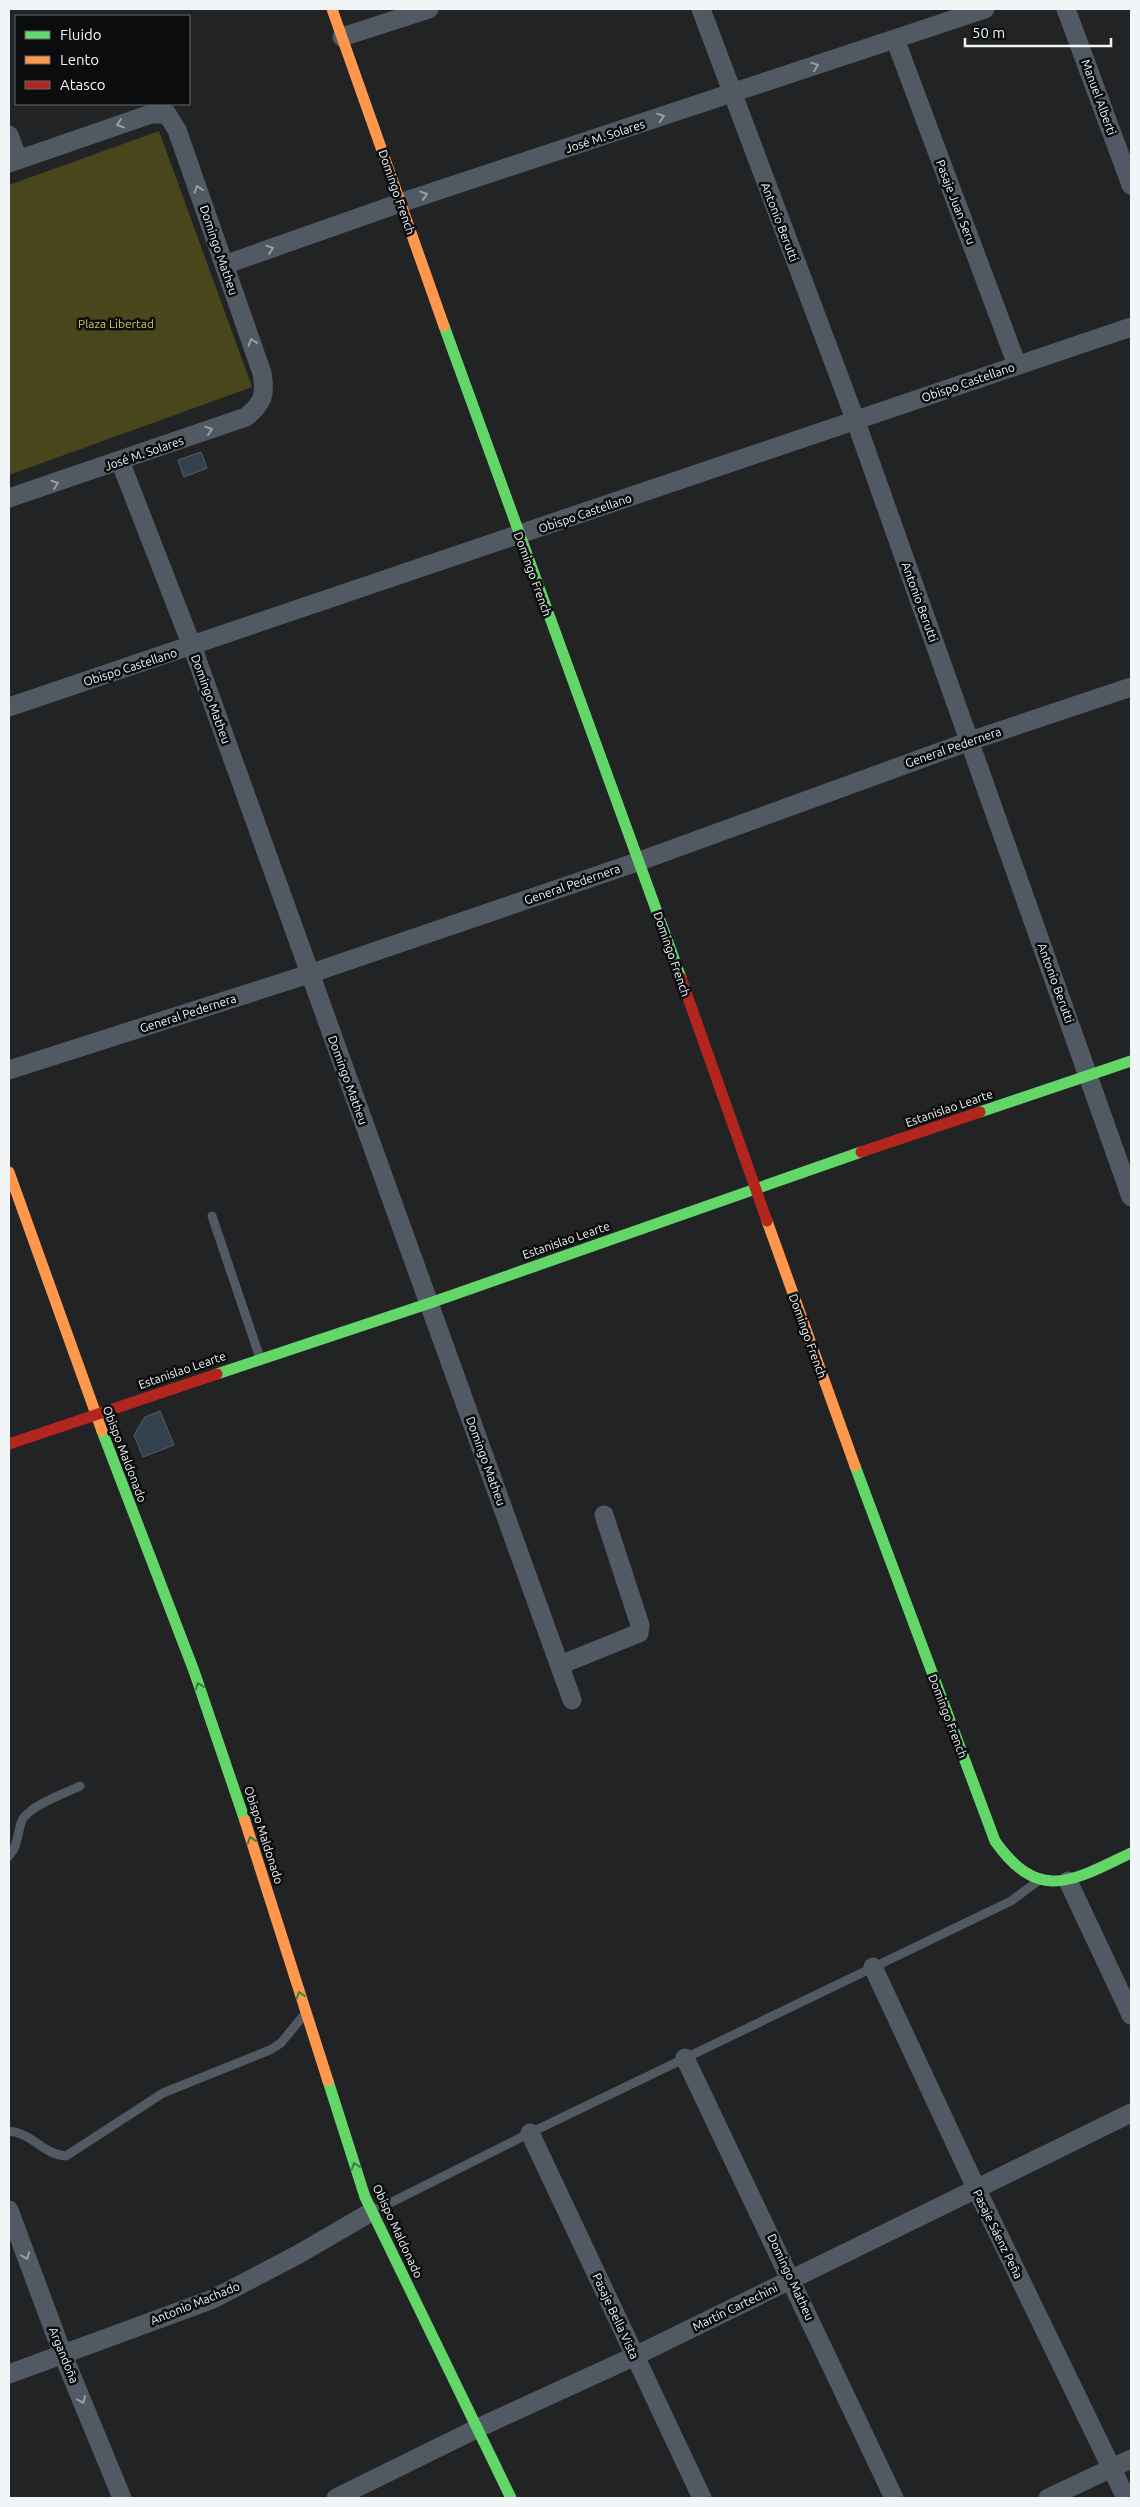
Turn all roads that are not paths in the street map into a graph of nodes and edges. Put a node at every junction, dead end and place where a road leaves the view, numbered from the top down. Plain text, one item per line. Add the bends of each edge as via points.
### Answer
1 (332, 9) edge
2 (429, 9) edge
3 (701, 9) edge
4 (985, 9) edge
5 (1066, 9) edge
6 (342, 38) junction
7 (894, 39) junction
8 (732, 94) junction
9 (9, 135) edge
10 (13, 161) edge
11 (1131, 185) edge
12 (400, 203) junction
13 (224, 265) junction
14 (1131, 327) edge
15 (1017, 365) junction
16 (265, 389) joint
17 (855, 419) junction
18 (120, 461) junction
19 (9, 498) edge
20 (519, 536) junction
21 (192, 646) junction
22 (1131, 687) edge
23 (9, 707) edge
24 (970, 741) junction
25 (640, 861) junction
26 (309, 974) junction
27 (1131, 1061) edge
28 (9, 1070) edge
29 (1089, 1075) junction
30 (9, 1172) edge
31 (754, 1188) junction
32 (1131, 1198) edge
33 (212, 1216) dead end
34 (430, 1303) junction
35 (260, 1358) junction
36 (95, 1414) junction
37 (9, 1444) edge
38 (604, 1514) dead end
39 (560, 1665) junction
40 (572, 1700) dead end
41 (80, 1786) dead end
42 (1131, 1853) edge
43 (9, 1856) edge
44 (1040, 1879) junction
45 (1068, 1881) junction
46 (873, 1968) junction
47 (306, 2012) junction
48 (1131, 2014) edge
49 (685, 2058) junction
50 (1131, 2113) edge
51 (9, 2131) edge
52 (530, 2133) junction
53 (977, 2190) junction
54 (9, 2210) edge
55 (371, 2212) junction
56 (792, 2280) junction
57 (64, 2354) junction
58 (635, 2356) junction
59 (9, 2374) edge
60 (478, 2428) junction
61 (1131, 2459) edge
62 (1112, 2468) junction
63 (122, 2498) edge
64 (336, 2498) edge
65 (511, 2498) edge
66 (702, 2498) edge
67 (894, 2498) edge
68 (1048, 2498) edge
69 (1126, 2498) edge

1 - 6 street, Domingo French
2 - 6 street
3 - 8 street, Antonio Berutti
4 - 7 street, José M. Solares
5 - 11 street, Manuel Alberti
6 - 12 street, Domingo French
8 -> 7 street, José M. Solares
7 - 15 street, Pasaje Juan Seru
12 -> 8 street, José M. Solares
8 - 17 street, Antonio Berutti
9 - 10 street
13 -> 10 street, Domingo Matheu via 177,130 167,114 150,114
13 -> 12 street, José M. Solares
12 - 20 street, Domingo French
16 -> 13 street, Domingo Matheu
14 - 15 street, Obispo Castellano
15 - 17 street, Obispo Castellano
18 -> 16 street, José M. Solares via 246,417 259,406
17 - 20 street, Obispo Castellano
17 - 24 street, Antonio Berutti
19 -> 18 street, José M. Solares
18 - 21 street, Domingo Matheu
20 - 21 street, Obispo Castellano
20 - 25 street, Domingo French
21 - 23 street, Obispo Castellano
21 - 26 street, Domingo Matheu
22 - 24 street, General Pedernera
24 - 25 street, General Pedernera
24 - 29 street, Antonio Berutti
25 - 26 street, General Pedernera
25 - 31 street, Domingo French
26 - 28 street, General Pedernera
26 - 34 street, Domingo Matheu
27 - 29 street, Estanislao Learte
29 - 31 street, Estanislao Learte
29 - 32 street, Antonio Berutti
30 - 36 street, Obispo Maldonado
31 - 34 street, Estanislao Learte
31 - 44 street, Domingo French via 995,1841 1004,1856
33 - 35 lane
34 - 35 street, Estanislao Learte
34 - 39 street, Domingo Matheu
35 - 36 street, Estanislao Learte
36 - 37 street, Estanislao Learte
47 -> 36 street, Obispo Maldonado via 194,1671
38 - 39 street via 640,1633
39 - 40 street, Domingo Matheu
41 - 43 lane via 30,1810 21,1821 19,1837
42 - 45 street
44 - 45 street
44 - 46 lane via 1011,1901
45 - 48 street
46 - 49 lane
46 - 53 street, Pasaje Sáenz Peña
47 - 51 lane via 281,2043 270,2050 163,2093 66,2156 56,2156 20,2132
55 -> 47 street, Obispo Maldonado
49 - 52 lane
49 - 56 street, Domingo Matheu
50 - 53 street, Martín Cartechini
52 - 55 lane
52 - 58 street, Pasaje Bella Vista
53 - 56 street, Martín Cartechini
53 - 62 street, Pasaje Sáenz Peña
54 -> 57 street, Argandoña
55 - 57 street, Antonio Machado via 213,2299
55 - 60 street, Obispo Maldonado
56 - 58 street, Martín Cartechini
56 - 67 street, Domingo Matheu
57 - 59 street, Antonio Machado
57 -> 63 street, Argandoña
58 - 60 street, Martín Cartechini
58 - 66 street, Pasaje Bella Vista
60 - 64 street, Martín Cartechini
60 - 65 street, Obispo Maldonado
61 - 62 street
62 - 68 street
62 - 69 street, Pasaje Sáenz Peña

